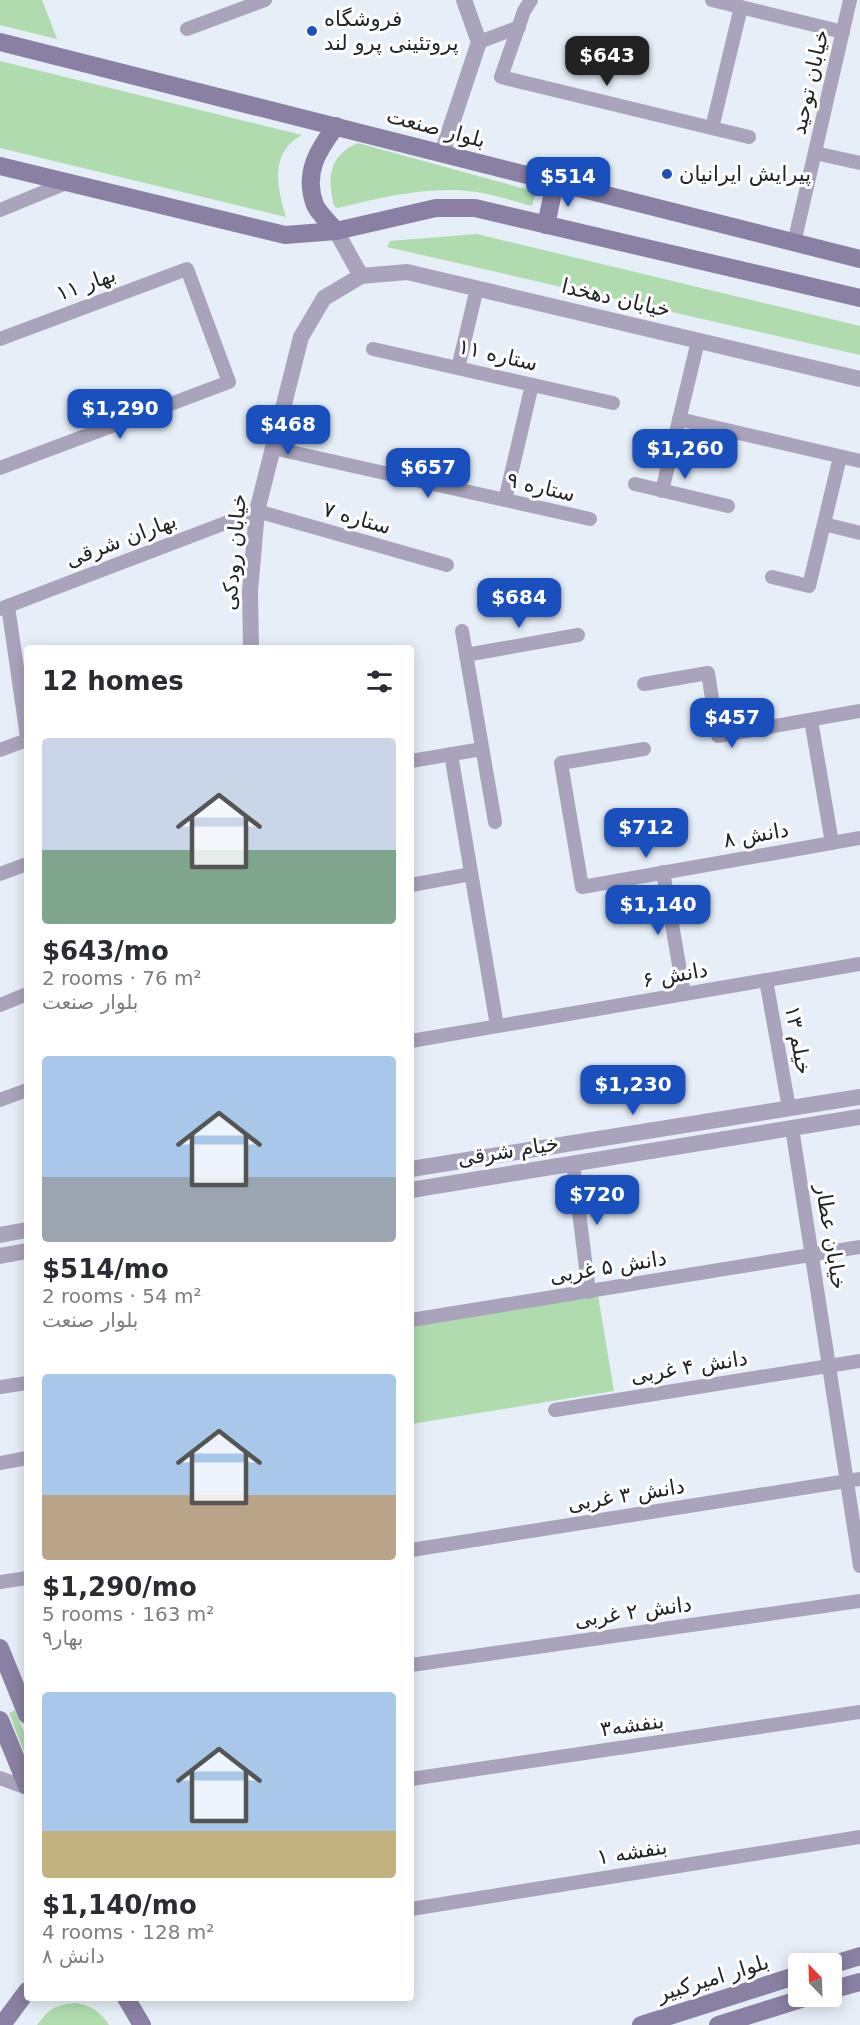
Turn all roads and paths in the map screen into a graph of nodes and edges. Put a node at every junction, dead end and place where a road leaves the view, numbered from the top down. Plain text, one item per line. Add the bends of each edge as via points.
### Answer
1 (266, 0) edge
2 (464, 0) edge
3 (531, 0) edge
4 (712, 0) edge
5 (850, 0) edge
6 (741, 7) junction
7 (519, 27) junction
8 (187, 29) dead end
9 (843, 32) junction
10 (0, 42) edge
11 (479, 42) junction
12 (336, 126) junction
13 (712, 128) junction
14 (749, 137) dead end
15 (442, 153) junction
16 (815, 153) junction
17 (860, 163) edge
18 (0, 166) edge
19 (66, 183) junction
20 (555, 183) junction
21 (0, 210) edge
22 (546, 225) junction
23 (336, 231) junction
24 (794, 243) junction
25 (860, 259) edge
26 (361, 276) junction
27 (477, 288) junction
28 (860, 298) edge
29 (0, 339) edge
30 (698, 341) junction
31 (373, 349) dead end
32 (458, 368) junction
33 (860, 379) edge
34 (532, 385) junction
35 (613, 403) dead end
36 (679, 419) junction
37 (273, 448) junction
38 (840, 457) junction
39 (860, 461) edge
40 (0, 468) edge
41 (635, 484) dead end
42 (662, 491) junction
43 (505, 500) junction
44 (728, 506) dead end
45 (257, 511) junction
46 (590, 519) dead end
47 (824, 524) junction
48 (860, 533) edge
49 (447, 565) dead end
50 (772, 578) dead end
51 (4, 607) edge
52 (462, 631) dead end
53 (578, 635) dead end
54 (251, 645) edge
55 (466, 654) junction
56 (644, 684) dead end
57 (860, 711) edge
58 (811, 720) junction
59 (24, 721) edge
60 (24, 739) edge
61 (644, 748) dead end
62 (482, 749) junction
63 (0, 750) edge
64 (451, 754) junction
65 (414, 760) edge
66 (495, 822) dead end
67 (860, 838) edge
68 (832, 843) junction
69 (24, 865) edge
70 (663, 872) junction
71 (0, 874) edge
72 (471, 874) junction
73 (414, 884) edge
74 (860, 964) edge
75 (766, 980) junction
76 (684, 994) junction
77 (24, 995) edge
78 (0, 1005) edge
79 (497, 1026) junction
80 (414, 1040) edge
81 (24, 1091) edge
82 (860, 1097) edge
83 (0, 1100) edge
84 (789, 1108) junction
85 (860, 1117) edge
86 (792, 1128) junction
87 (570, 1143) junction
88 (573, 1164) junction
89 (414, 1169) edge
90 (414, 1190) edge
91 (24, 1231) edge
92 (0, 1235) edge
93 (860, 1247) edge
94 (24, 1252) edge
95 (812, 1255) junction
96 (0, 1256) edge
97 (589, 1292) junction
98 (414, 1320) edge
99 (860, 1361) edge
100 (829, 1366) junction
101 (24, 1384) edge
102 (0, 1388) edge
103 (555, 1410) dead end
104 (24, 1458) edge
105 (0, 1462) edge
106 (853, 1480) edge
107 (414, 1550) edge
108 (860, 1566) edge
109 (24, 1578) edge
110 (0, 1582) edge
111 (860, 1600) edge
112 (0, 1648) edge
113 (414, 1665) edge
114 (24, 1705) edge
115 (860, 1712) edge
116 (0, 1720) edge
117 (0, 1778) edge
118 (414, 1779) edge
119 (24, 1780) edge
120 (24, 1786) edge
121 (860, 1837) edge
122 (414, 1909) edge
123 (860, 1956) edge
124 (842, 1962) edge
125 (788, 1978) edge
126 (860, 1982) edge
127 (842, 1987) edge
128 (24, 1990) edge
129 (129, 2002) edge
130 (788, 2003) edge
131 (2, 2025) edge
132 (142, 2025) edge
133 (157, 2025) edge
134 (641, 2025) edge
135 (718, 2025) edge

1 - 8 street
2 - 11 street
3 - 7 street
4 - 6 street
5 - 9 street, خیابان توحید
6 - 9 street
6 - 13 street
7 - 11 street
7 - 13 street via 501,77
9 - 16 street, خیابان توحید
10 - 12 main road, بلوار صنعت
11 - 15 street
12 - 15 main road, بلوار صنعت
12 - 23 main road via 318,149 310,178 316,206
13 - 14 street
15 - 20 main road, بلوار صنعت
16 - 17 street
16 - 24 street, خیابان توحید
18 - 19 main road
19 - 21 street
19 - 23 main road via 285,235
20 - 22 main road
20 - 24 main road, بلوار صنعت
22 - 23 main road via 475,208 436,208
22 - 28 main road
23 - 26 street
24 - 25 main road, بلوار صنعت
26 - 27 street, خیابان دهخدا via 407,272
26 - 37 street, خیابان رودکی via 324,298 301,337
27 - 30 street, خیابان دهخدا
27 - 32 street
29 - 40 street, بهار ۱۱ via 187,269 229,382
30 - 33 street, خیابان دهخدا
30 - 36 street
31 - 32 street, ستاره ۱۱
32 - 34 street, ستاره ۱۱
34 - 35 street, ستاره ۱۱
34 - 43 street
36 - 38 street
36 - 42 street
37 - 43 street, ستاره ۹
37 - 45 street, خیابان رودکی
38 - 39 street
38 - 47 street
41 - 42 street
42 - 44 street
43 - 46 street, ستاره ۹
45 - 49 street, ستاره ۷
45 - 51 street, بهاران شرقی
45 - 54 street, خیابان رودکی via 250,591
47 - 48 street
47 - 50 street via 809,586
51 - 59 street
52 - 55 street
53 - 55 street
55 - 62 street
56 - 58 street via 708,673 718,736
57 - 58 street
58 - 68 street
60 - 63 street
61 - 70 street, دانش ۸ via 561,763 582,887
62 - 64 street
62 - 66 street
64 - 65 street
64 - 72 street
67 - 68 street, دانش ۸
68 - 70 street, دانش ۸
69 - 71 street
70 - 76 street
72 - 73 street
72 - 79 street
74 - 75 street, دانش ۶
75 - 76 street, دانش ۶
75 - 84 street, خیلم ۱۳
76 - 79 street, دانش ۶
77 - 78 street
79 - 80 street, دانش ۶
81 - 83 street
82 - 84 street, خیام شرقی
84 - 86 street
84 - 87 street, خیام شرقی
85 - 86 street, خیام شرقی
86 - 88 street, خیام شرقی
86 - 95 street, خیابان عطار
87 - 88 street
87 - 89 street, خیام شرقی
88 - 90 street, خیام شرقی
88 - 97 street
91 - 92 street
93 - 95 street, دانش ۵ غربی
94 - 96 street
95 - 97 street, دانش ۵ غربی
95 - 100 street, خیابان عطار
97 - 98 street, دانش ۵ غربی
99 - 100 street, دانش ۴ غربی
100 - 103 street, دانش ۴ غربی
100 - 106 street, خیابان عطار
101 - 102 street
104 - 105 street
106 - 107 street, دانش ۳ غربی
106 - 108 street, خیابان عطار
109 - 110 street
111 - 113 street, دانش ۲ غربی
112 - 114 main road
115 - 118 street, بنفشه۳
116 - 119 main road
117 - 120 street
121 - 122 street, بنفشه ۱
123 - 124 main road
125 - 134 main road, بلوار امیرکبیر
126 - 127 main road
128 - 131 main road
129 - 132 main road
129 - 133 main road
130 - 135 main road

